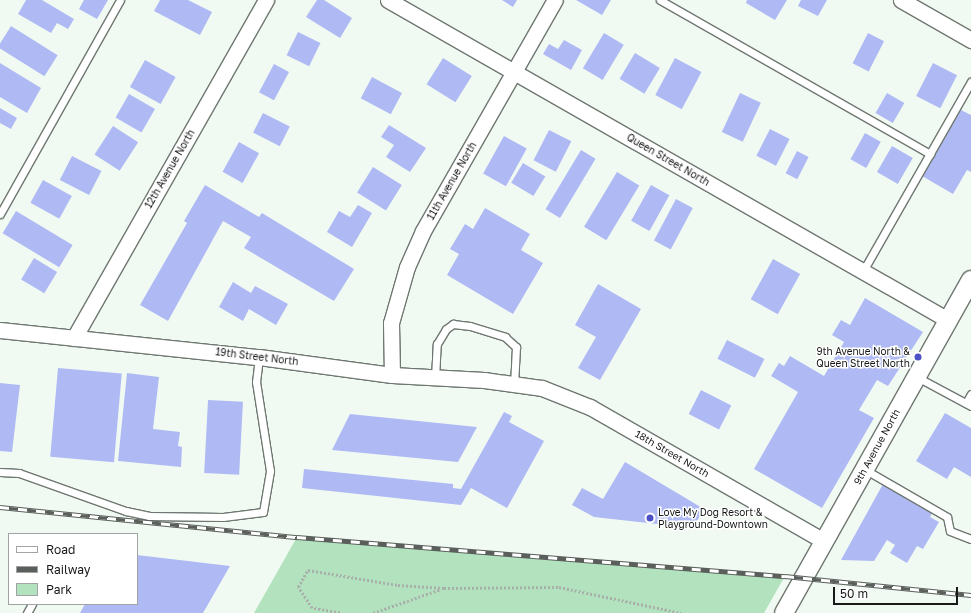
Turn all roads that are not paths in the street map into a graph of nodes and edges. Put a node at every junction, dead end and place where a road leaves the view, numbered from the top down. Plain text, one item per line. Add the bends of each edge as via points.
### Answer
1 (120, 0) edge
2 (266, 0) edge
3 (388, 0) edge
4 (555, 0) edge
5 (660, 0) edge
6 (901, 0) edge
7 (971, 40) edge
8 (514, 72) junction
9 (971, 82) edge
10 (930, 154) junction
11 (0, 214) edge
12 (863, 271) junction
13 (971, 280) edge
14 (948, 320) junction
15 (0, 330) edge
16 (74, 338) junction
17 (259, 357) junction
18 (392, 375) junction
19 (916, 376) junction
20 (435, 378) junction
21 (514, 383) junction
22 (971, 394) edge
23 (968, 405) edge
24 (864, 469) junction
25 (0, 472) edge
26 (971, 539) edge
27 (824, 541) junction
28 (784, 613) edge

1 - 11 lane
2 - 16 street, 12th Avenue North
3 - 8 street, Queen Street North
4 - 8 street, 11th Avenue North
5 - 10 lane
6 - 7 street
8 - 12 street, Queen Street North
8 - 18 street, 11th Avenue North via 423,231 406,267 392,323
9 - 10 lane
10 - 12 lane
12 - 14 street, Queen Street North
13 - 14 street, 9th Avenue North
14 - 19 street, 9th Avenue North
15 - 16 street, 19th Street North
16 - 17 street, 19th Street North
17 - 18 street, 19th Street North
17 - 25 lane via 256,382 270,471 263,512 223,517 149,516 126,511 19,473
18 - 20 street, 19th Street North
19 - 23 lane
19 - 24 street, 9th Avenue North
20 - 21 street, 19th Street North
20 - 21 lane via 437,344 446,329 453,324 470,326 505,337 516,347
21 - 27 street, 18th Street North via 565,395
22 - 23 lane
24 - 26 lane via 947,517 950,530
24 - 27 street, 9th Avenue North
27 - 28 street, 9th Avenue North

